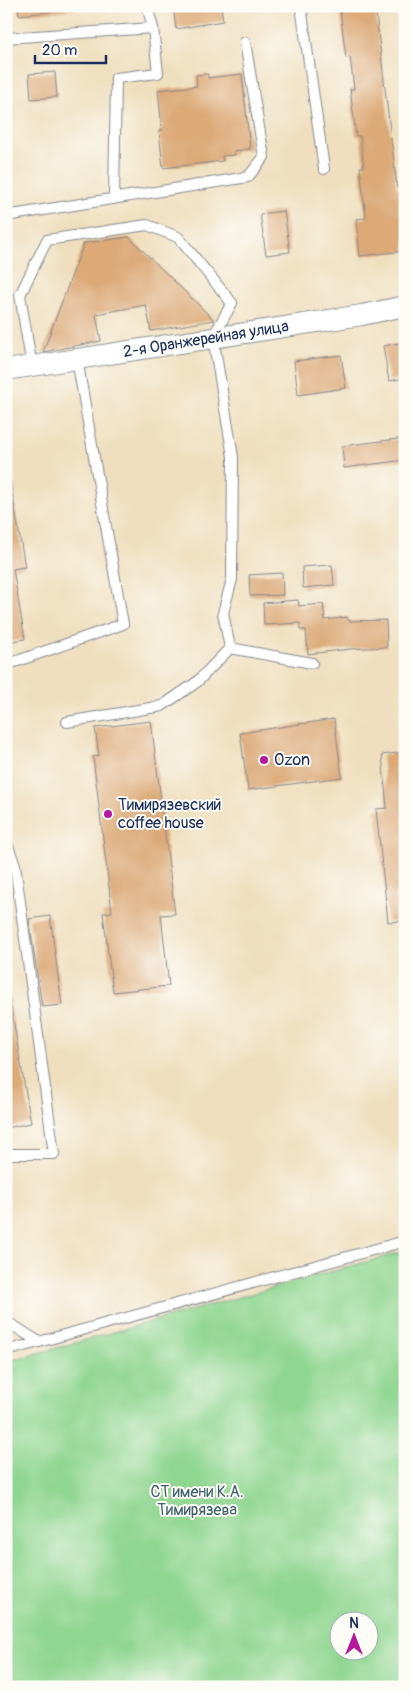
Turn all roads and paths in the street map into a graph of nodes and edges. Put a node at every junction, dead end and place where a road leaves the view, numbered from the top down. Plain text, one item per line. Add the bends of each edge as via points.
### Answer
1 (147, 6) edge
2 (302, 6) edge
3 (153, 28) junction
4 (6, 38) edge
5 (245, 42) dead end
6 (324, 169) dead end
7 (114, 200) junction
8 (6, 216) edge
9 (405, 306) edge
10 (214, 337) junction
11 (77, 359) junction
12 (32, 366) junction
13 (6, 370) edge
14 (230, 648) junction
15 (312, 664) dead end
16 (6, 665) edge
17 (67, 722) dead end
18 (6, 841) edge
19 (11, 866) edge
20 (6, 1154) edge
21 (405, 1241) edge
22 (6, 1322) edge
23 (39, 1342) junction
24 (6, 1351) edge

1 - 3 lane
2 - 6 lane
3 - 4 lane
3 - 7 lane via 158,73 116,78
5 - 7 lane via 264,157 248,177
7 - 8 lane
9 - 10 street, 2-я Оранжерейная улица
10 - 11 street, 2-я Оранжерейная улица
10 - 12 lane via 232,303 178,238 146,225 47,240 20,295
10 - 14 lane via 234,457 232,579 223,613
11 - 12 street, 2-я Оранжерейная улица
11 - 16 lane via 123,624
12 - 13 street, 2-я Оранжерейная улица
14 - 15 lane
14 - 17 lane via 197,682 162,706
18 - 19 lane
19 - 20 lane via 54,1154
21 - 23 lane
22 - 23 lane
23 - 24 lane

